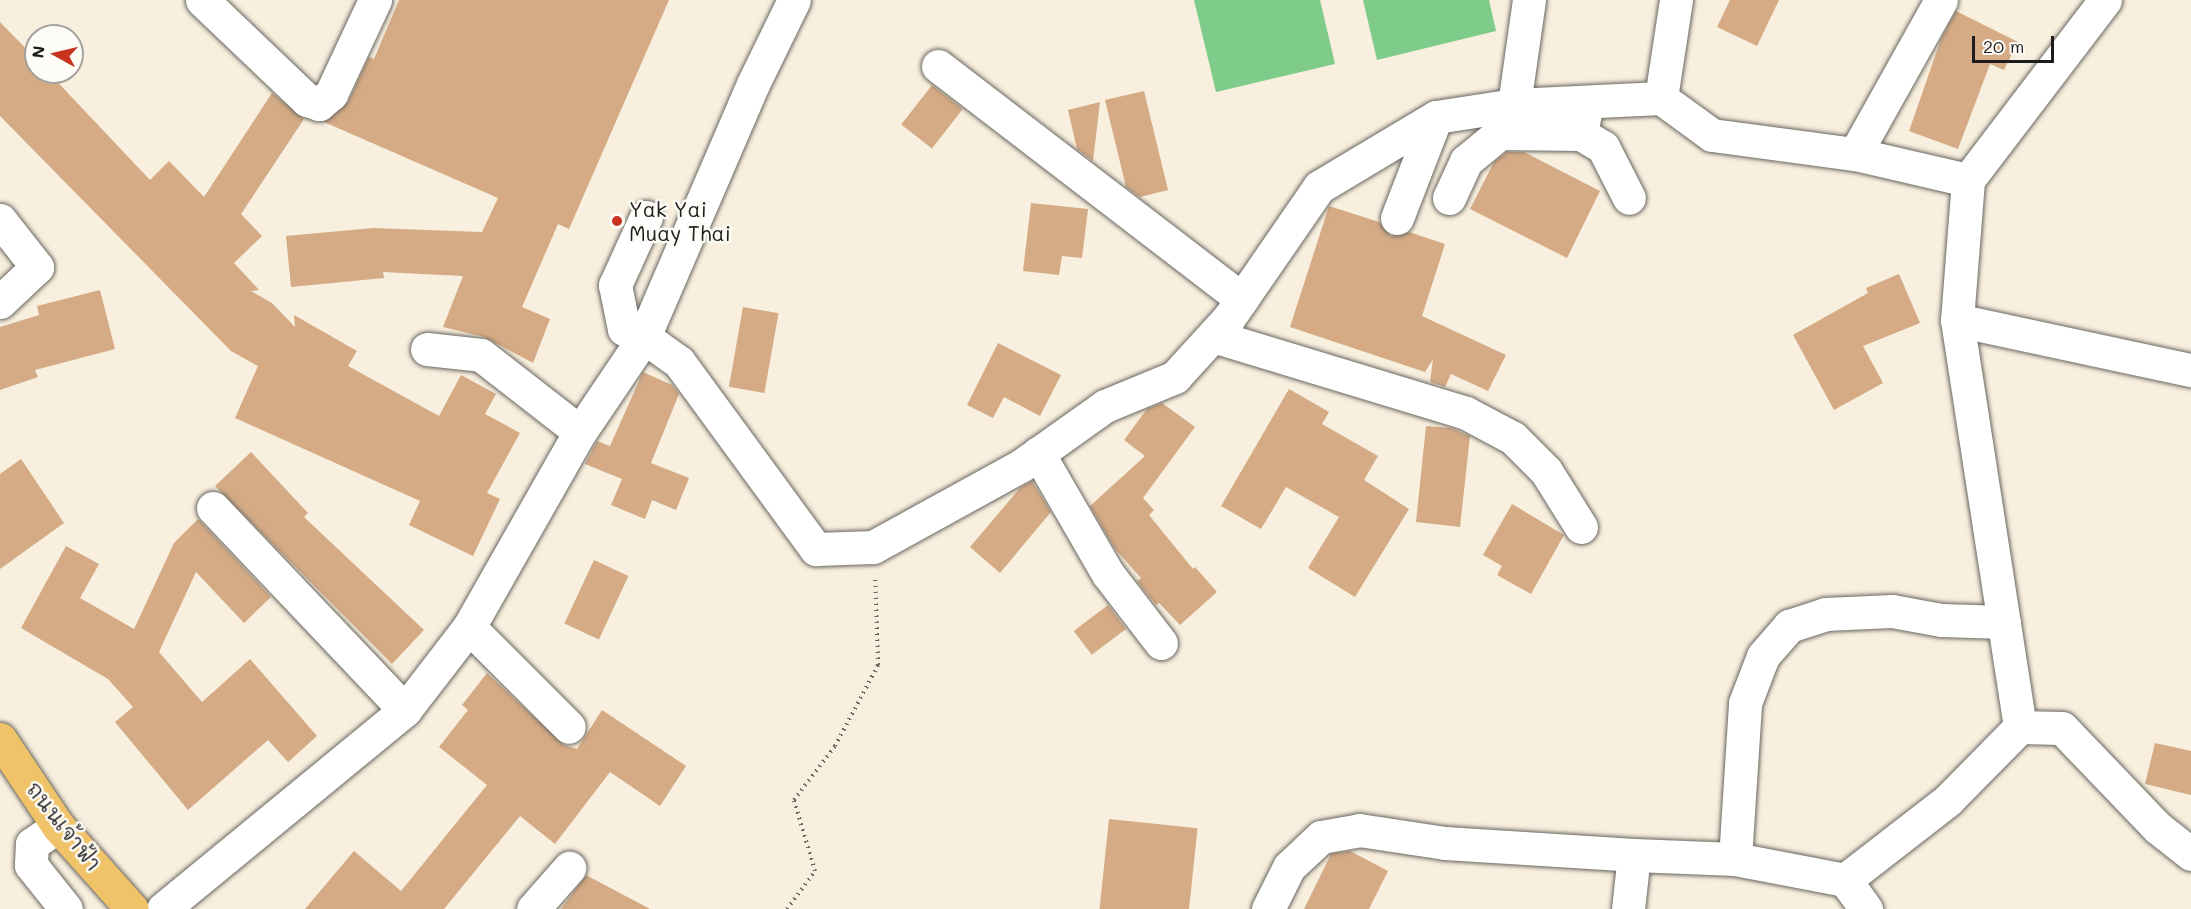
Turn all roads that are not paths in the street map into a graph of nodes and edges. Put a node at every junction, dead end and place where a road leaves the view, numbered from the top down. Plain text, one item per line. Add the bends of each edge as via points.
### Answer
1 (202, 0) edge
2 (375, 0) edge
3 (794, 0) edge
4 (1529, 0) edge
5 (1676, 0) edge
6 (1941, 0) edge
7 (2105, 0) edge
8 (938, 66) dead end
9 (1661, 98) junction
10 (1587, 102) junction
11 (1514, 105) junction
12 (1436, 117) junction
13 (1581, 134) junction
14 (1855, 154) junction
15 (1968, 180) junction
16 (1449, 198) dead end
17 (1629, 198) dead end
18 (646, 217) dead end
19 (1397, 218) dead end
20 (0, 220) edge
21 (1242, 299) junction
22 (0, 302) edge
23 (1958, 320) junction
24 (1213, 336) junction
25 (644, 337) junction
26 (427, 349) dead end
27 (2191, 370) edge
28 (580, 432) junction
29 (1038, 453) junction
30 (213, 508) dead end
31 (1581, 527) dead end
32 (2004, 622) junction
33 (469, 627) junction
34 (1161, 643) dead end
35 (405, 710) junction
36 (569, 727) dead end
37 (2020, 727) junction
38 (0, 738) edge
39 (58, 826) junction
40 (2191, 854) edge
41 (1634, 855) junction
42 (1735, 859) junction
43 (569, 868) dead end
44 (1845, 880) junction
45 (66, 909) edge
46 (132, 909) edge
47 (163, 909) edge
48 (533, 909) edge
49 (1268, 909) edge
50 (1628, 909) edge
51 (1866, 909) edge

1 - 2 street via 307,100 319,105 331,94
3 - 25 street via 753,84
4 - 11 street
5 - 9 street
6 - 14 street
7 - 15 street
8 - 21 street
9 - 10 street
9 - 14 street via 1712,135
10 - 11 street
10 - 13 street
11 - 12 street
12 - 19 street
12 - 21 street via 1319,187
13 - 16 street via 1500,133 1466,161
13 - 17 street via 1603,147
14 - 15 street
15 - 23 street
18 - 25 street via 615,285 624,329
20 - 22 street via 37,267
21 - 24 street
23 - 27 street
23 - 32 street
24 - 29 street via 1175,377 1105,406
24 - 31 street via 1466,413 1513,438 1546,471
25 - 28 street
25 - 29 street via 679,362 816,549 873,547
26 - 28 street via 481,355
28 - 33 street
29 - 34 street via 1108,574
30 - 35 street
32 - 37 street
32 - 42 street via 1941,620 1892,611 1825,614 1789,626 1763,656 1745,703
33 - 35 street
33 - 36 street
35 - 47 street
37 - 40 street via 2062,728 2158,828
37 - 44 street via 1948,800
38 - 39 main road, ถนนเจ้าฟ้า
39 - 45 street via 32,844 32,865
39 - 46 main road, ถนนเจ้าฟ้า
41 - 42 street
41 - 49 street via 1445,843 1359,830 1322,837 1289,867
41 - 50 street
42 - 44 street
43 - 48 street
44 - 51 street

